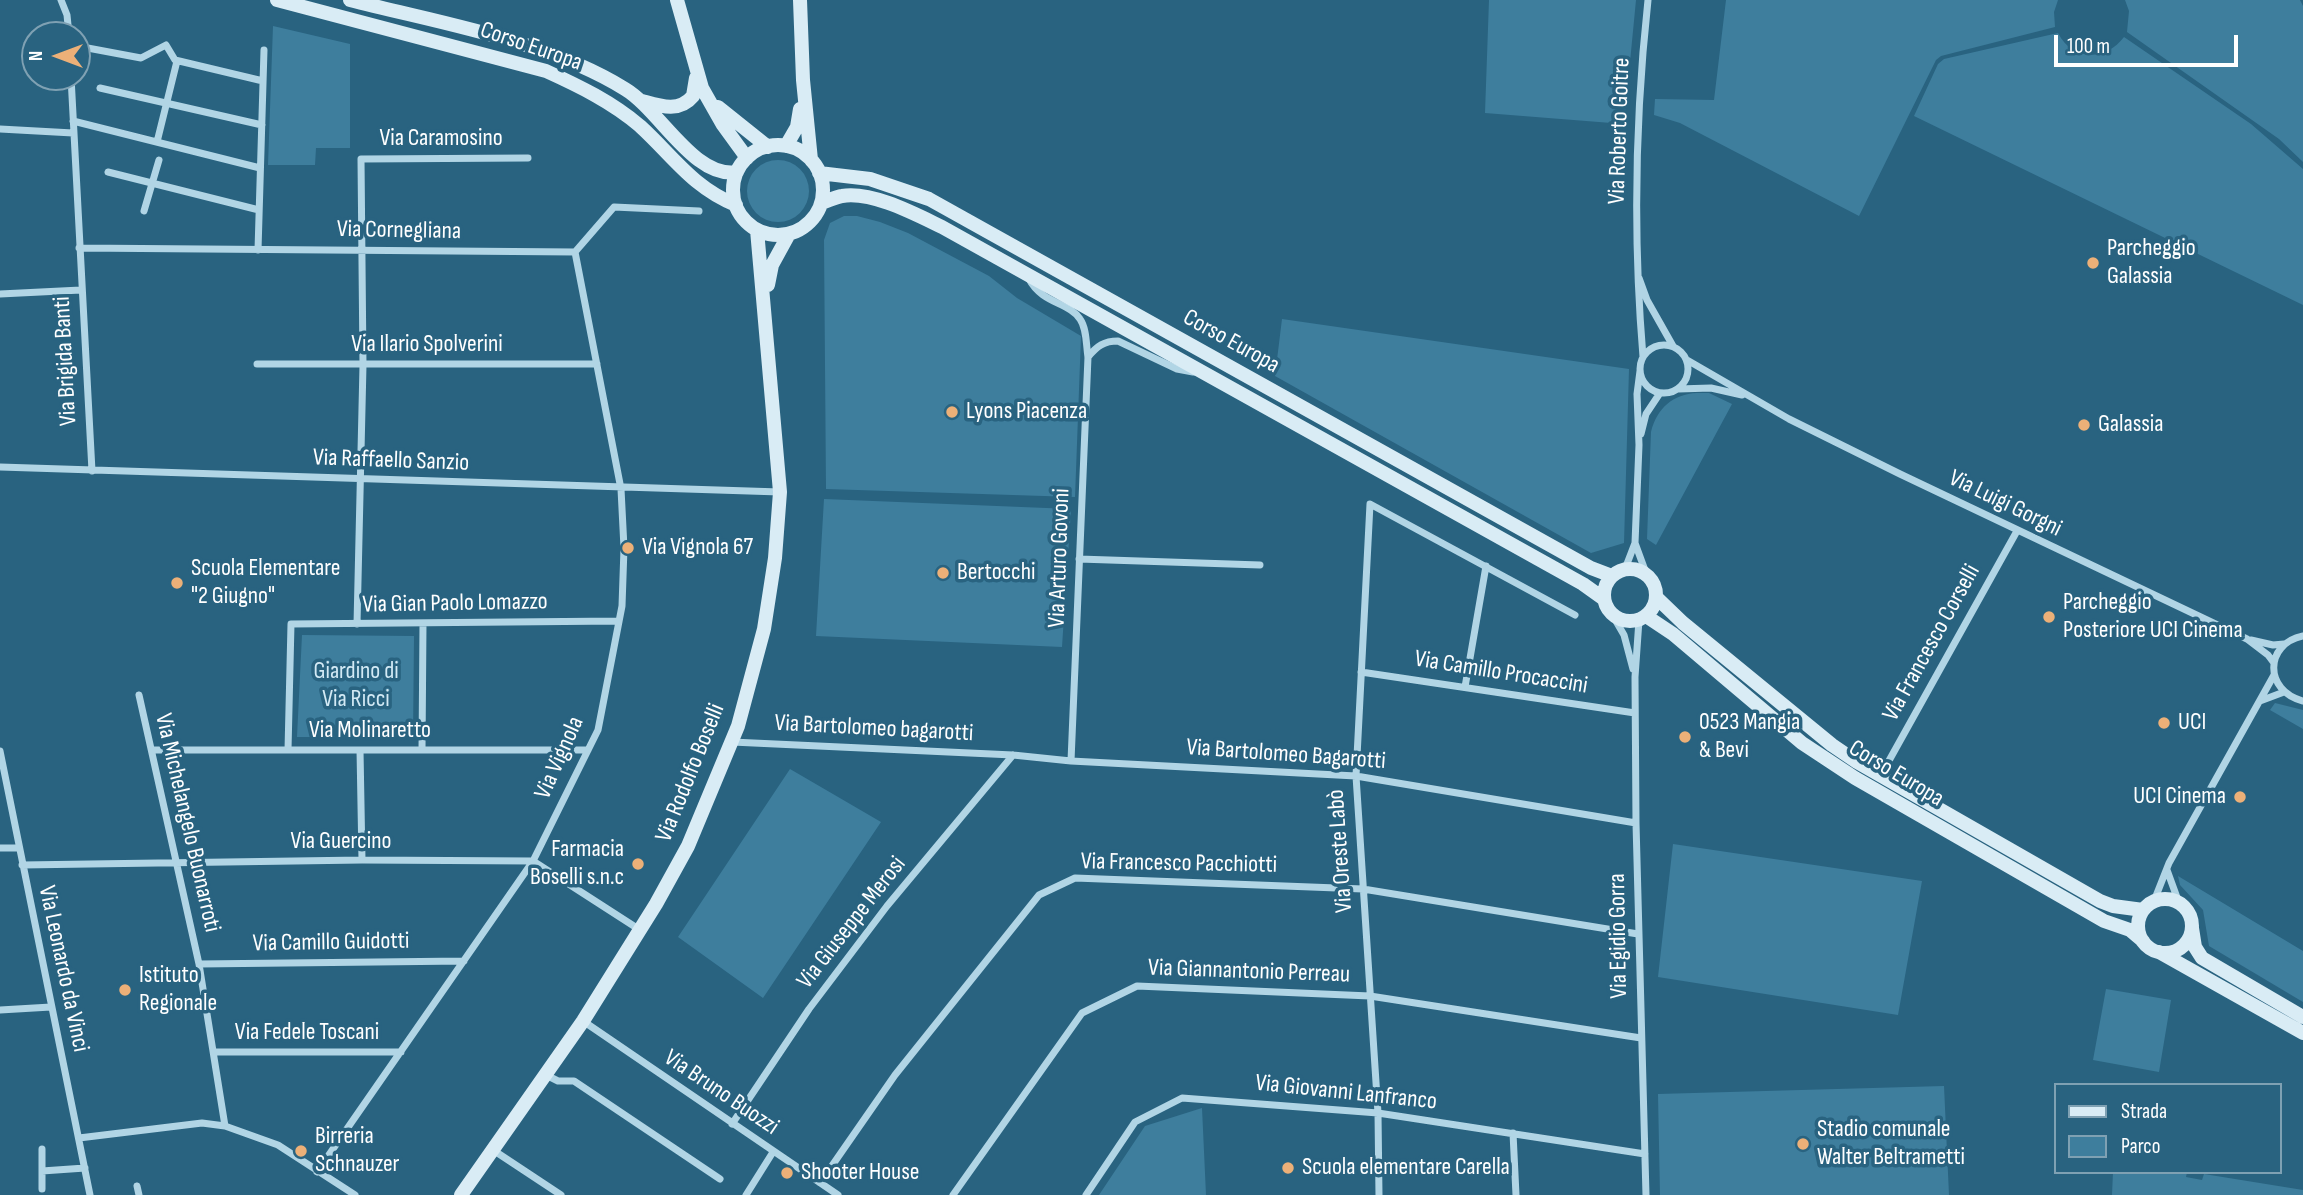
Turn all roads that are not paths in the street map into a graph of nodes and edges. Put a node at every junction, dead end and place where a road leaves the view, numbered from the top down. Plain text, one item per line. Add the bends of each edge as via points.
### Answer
1 (61, 0) edge
2 (277, 0) edge
3 (350, 0) edge
4 (677, 0) edge
5 (800, 0) edge
6 (1648, 0) edge
7 (68, 21) edge
8 (91, 49) edge
9 (264, 50) dead end
10 (177, 61) junction
11 (696, 73) junction
12 (803, 80) junction
13 (263, 81) junction
14 (100, 88) dead end
15 (72, 91) edge
16 (707, 96) junction
17 (641, 101) junction
18 (166, 103) junction
19 (73, 121) junction
20 (261, 125) junction
21 (0, 129) edge
22 (74, 133) junction
23 (157, 142) junction
24 (786, 146) junction
25 (768, 147) junction
26 (528, 158) dead end
27 (747, 158) junction
28 (159, 160) dead end
29 (815, 167) junction
30 (260, 168) junction
31 (108, 172) dead end
32 (737, 172) junction
33 (152, 183) junction
34 (821, 203) junction
35 (736, 205) junction
36 (259, 210) junction
37 (144, 211) dead end
38 (699, 211) dead end
39 (757, 230) junction
40 (789, 234) junction
41 (79, 248) junction
42 (258, 250) junction
43 (362, 250) junction
44 (575, 252) junction
45 (1636, 264) junction
46 (1027, 275) junction
47 (81, 290) junction
48 (0, 295) edge
49 (765, 308) junction
50 (1673, 346) junction
51 (1087, 357) junction
52 (1643, 357) junction
53 (1687, 360) junction
54 (597, 364) junction
55 (257, 365) dead end
56 (363, 365) junction
57 (1640, 371) junction
58 (1202, 373) junction
59 (1678, 388) junction
60 (1660, 393) junction
61 (1750, 397) junction
62 (1639, 445) junction
63 (0, 467) edge
64 (92, 471) junction
65 (361, 479) junction
66 (621, 489) junction
67 (780, 492) junction
68 (2017, 531) junction
69 (1635, 543) junction
70 (1079, 559) junction
71 (1260, 565) dead end
72 (1486, 566) junction
73 (1618, 573) junction
74 (1646, 573) junction
75 (1657, 598) junction
76 (1604, 599) junction
77 (1575, 615) dead end
78 (1613, 615) junction
79 (1643, 618) junction
80 (619, 621) junction
81 (357, 624) junction
82 (423, 624) junction
83 (2303, 636) edge
84 (2247, 639) junction
85 (2284, 644) junction
86 (2274, 663) junction
87 (1361, 672) junction
88 (2274, 675) junction
89 (1634, 677) junction
90 (1465, 687) junction
91 (2284, 692) junction
92 (139, 695) dead end
93 (2260, 701) junction
94 (2303, 701) edge
95 (1635, 713) junction
96 (732, 742) junction
97 (152, 750) junction
98 (288, 750) junction
99 (360, 750) junction
100 (422, 750) junction
101 (588, 750) junction
102 (0, 753) edge
103 (1013, 755) junction
104 (1071, 761) junction
105 (1881, 775) junction
106 (1356, 776) junction
107 (1636, 823) junction
108 (0, 848) edge
109 (19, 848) junction
110 (362, 860) junction
111 (533, 861) junction
112 (176, 863) junction
113 (22, 865) junction
114 (2166, 870) junction
115 (1363, 889) junction
116 (2179, 903) junction
117 (2148, 906) junction
118 (2192, 928) junction
119 (640, 930) junction
120 (1638, 934) junction
121 (2143, 941) junction
122 (2157, 952) junction
123 (464, 961) junction
124 (199, 964) junction
125 (1370, 996) junction
126 (51, 1007) junction
127 (0, 1010) edge
128 (2303, 1017) edge
129 (583, 1021) junction
130 (2303, 1033) edge
131 (1641, 1038) junction
132 (214, 1052) junction
133 (401, 1052) junction
134 (546, 1075) junction
135 (1378, 1112) junction
136 (732, 1124) junction
137 (225, 1126) junction
138 (1513, 1133) junction
139 (79, 1138) junction
140 (42, 1149) dead end
141 (493, 1150) junction
142 (773, 1152) junction
143 (1645, 1154) junction
144 (85, 1168) junction
145 (42, 1171) junction
146 (317, 1172) junction
147 (720, 1179) dead end
148 (820, 1183) junction
149 (137, 1186) dead end
150 (42, 1189) dead end
151 (90, 1195) edge
152 (139, 1195) edge
153 (355, 1195) edge
154 (461, 1195) edge
155 (561, 1195) edge
156 (746, 1195) edge
157 (838, 1195) edge
158 (953, 1195) edge
159 (1086, 1195) edge
160 (1379, 1195) edge
161 (1516, 1195) edge
162 (1646, 1195) edge

1 - 7 street
2 - 35 main road, Corso Europa via 546,71 622,111 700,186
3 - 17 main road, Corso Europa via 546,52
4 - 11 main road
5 - 12 main road
6 - 45 street, Via Roberto Goitre via 1637,133
8 - 10 street via 141,58 166,45
9 - 13 street
10 - 13 street
10 - 18 street
11 - 16 main road
11 - 17 main road, Corso Europa via 695,92 686,103 664,107
12 - 24 main road via 800,118
12 - 29 main road
13 - 20 street
14 - 18 street
15 - 19 street, Via Brigida Banti
16 - 25 main road
16 - 27 main road
17 - 32 main road, Corso Europa via 701,163 717,172
18 - 20 street
18 - 23 street
19 - 22 street, Via Brigida Banti
19 - 23 street
20 - 30 street
21 - 22 street
22 - 41 street, Via Brigida Banti
23 - 30 street
24 - 25 main road
24 - 29 main road via 804,154
25 - 27 main road
26 - 43 street, Via Caramosino via 361,159
27 - 32 main road
28 - 33 street
29 - 34 main road via 822,183
29 - 73 main road, Corso Europa via 929,199 1591,568
30 - 36 street
31 - 33 street
32 - 35 main road
33 - 36 street
33 - 37 street
34 - 40 main road, Via Rodolfo Boselli via 803,228
34 - 46 main road, Corso Europa via 852,195 892,205
35 - 39 main road
36 - 42 street
38 - 44 street via 614,207
39 - 40 main road
39 - 49 main road, Via Rodolfo Boselli
40 - 49 main road, Via Rodolfo Boselli via 772,265
41 - 42 street, Via Cornegliana
41 - 47 street, Via Brigida Banti
42 - 43 street, Via Cornegliana
43 - 44 street, Via Cornegliana
43 - 56 street
44 - 54 street, Via Vignola
45 - 50 street, Via Roberto Goitre via 1647,300
45 - 52 street, Via Roberto Goitre
46 - 51 street, Via Arturo Govoni via 1035,291 1079,318
46 - 58 main road, Corso Europa
47 - 48 street
47 - 64 street, Via Brigida Banti
49 - 67 main road, Via Rodolfo Boselli
50 - 52 street via 1653,347
50 - 53 street
51 - 58 street via 1102,343 1118,341 1177,369
51 - 70 street, Via Arturo Govoni
52 - 57 street
53 - 59 street via 1688,376
53 - 61 street, Via Luigi Gorgni
54 - 56 street, Via Ilario Spolverini
54 - 66 street, Via Vignola
55 - 56 street, Via Ilario Spolverini
56 - 65 street
57 - 60 street via 1646,385
57 - 62 street
58 - 76 main road, Corso Europa
59 - 60 street
59 - 61 street, Via Luigi Gorgni via 1711,388
60 - 62 street via 1646,414
61 - 68 street, Via Luigi Gorgni
62 - 69 street
63 - 64 street, Via Raffaello Sanzio
64 - 65 street, Via Raffaello Sanzio
65 - 66 street, Via Raffaello Sanzio
65 - 81 street
66 - 67 street, Via Raffaello Sanzio
66 - 80 street, Via Vignola via 624,548
67 - 96 main road, Via Rodolfo Boselli via 764,629
68 - 84 street, Via Luigi Gorgni
68 - 105 street, Via Francesco Corselli
69 - 73 street
69 - 74 street
70 - 71 street
70 - 104 street, Via Arturo Govoni
72 - 77 street
72 - 87 street, Via Oreste Labò via 1370,504
72 - 90 street
73 - 74 main road, Corso Europa via 1636,569
73 - 76 main road via 1607,583
74 - 75 main road, Corso Europa via 1655,584
75 - 79 main road
75 - 105 main road, Corso Europa via 1832,745
76 - 78 main road, Corso Europa
78 - 79 main road, Corso Europa via 1626,621
78 - 89 street, Via Egidio Gorra via 1628,646
79 - 89 street, Via Egidio Gorra
79 - 121 main road, Corso Europa via 1673,634 1802,743 1855,778
80 - 82 street, Via Gian Paolo Lomazzo
80 - 101 street, Via Vignola via 598,730
81 - 82 street, Via Gian Paolo Lomazzo
81 - 98 street, Via Gian Paolo Lomazzo via 291,624
82 - 100 street
83 - 85 street
84 - 85 street, Via Luigi Gorgni
84 - 86 street, Via Luigi Gorgni
85 - 86 street
86 - 88 street
87 - 90 street, Via Camillo Procaccini
87 - 106 street, Via Oreste Labò
88 - 91 street
88 - 93 street
89 - 95 street, Via Egidio Gorra
90 - 95 street, Via Camillo Procaccini
91 - 93 street
91 - 94 street
92 - 97 street, Via Michelangelo Buonarroti
93 - 114 street
95 - 107 street, Via Egidio Gorra
96 - 103 street, Via Bartolomeo bagarotti
96 - 119 main road, Via Rodolfo Boselli via 688,846
97 - 98 street, Via Molinaretto
97 - 112 street, Via Michelangelo Buonarroti
98 - 99 street, Via Molinaretto
99 - 100 street, Via Molinaretto
99 - 110 street
100 - 101 street, Via Molinaretto
101 - 111 street, Via Vignola
102 - 109 street, Via Leonardo da Vinci
103 - 104 street, Via Bartolomeo Bagarotti
103 - 136 street, Via Giuseppe Merosi via 887,906 809,1009
104 - 106 street, Via Bartolomeo Bagarotti
105 - 117 main road, Corso Europa via 2100,901 2113,906
106 - 107 street, Via Bartolomeo Bagarotti
106 - 115 street, Via Oreste Labò
107 - 120 street, Via Egidio Gorra
108 - 109 street
109 - 113 street, Via Leonardo da Vinci
110 - 111 street, Via Guercino
110 - 112 street, Via Guercino
111 - 119 street
111 - 123 street, Via Vignola
112 - 113 street, Via Guercino
112 - 124 street, Via Michelangelo Buonarroti
113 - 126 street, Via Leonardo da Vinci
114 - 116 street
114 - 117 street
115 - 120 street, Via Francesco Pacchiotti
115 - 125 street, Via Oreste Labò
115 - 148 street, Via Francesco Pacchiotti via 1075,878 1039,895 895,1075
116 - 117 main road via 2171,899
116 - 118 main road via 2189,914
117 - 121 main road via 2138,926
118 - 122 main road via 2180,948
118 - 128 main road via 2202,958
119 - 129 main road, Via Rodolfo Boselli
120 - 131 street, Via Egidio Gorra
121 - 122 main road
122 - 130 main road
123 - 124 street, Via Camillo Guidotti
123 - 133 street, Via Vignola
124 - 132 street, Via Michelangelo Buonarroti
125 - 131 street, Via Giannantonio Perreau
125 - 135 street, Via Oreste Labò
125 - 158 street, Via Giannantonio Perreau via 1137,986 1082,1013
126 - 127 street
126 - 139 street, Via Leonardo da Vinci
129 - 134 main road, Via Rodolfo Boselli
129 - 136 street, Via Bruno Buozzi
131 - 143 street, Via Egidio Gorra
132 - 133 street, Via Fedele Toscani
132 - 137 street, Via Michelangelo Buonarroti
133 - 146 street, Via Vignola
134 - 141 main road, Via Rodolfo Boselli
134 - 147 street via 558,1082 574,1082
135 - 138 street, Via Giovanni Lanfranco
135 - 159 street, Via Giovanni Lanfranco via 1182,1098 1135,1122
135 - 160 street, Via Oreste Labò
136 - 142 street, Via Bruno Buozzi
137 - 139 street via 202,1123
137 - 146 street via 278,1145
138 - 143 street, Via Giovanni Lanfranco
138 - 161 street
139 - 144 street, Via Leonardo da Vinci
140 - 145 street
141 - 154 main road, Via Rodolfo Boselli
141 - 155 street
142 - 148 street, Via Bruno Buozzi
142 - 156 street
143 - 162 street, Via Egidio Gorra
144 - 145 street
144 - 151 street, Via Leonardo da Vinci
145 - 150 street
146 - 153 street
148 - 157 street, Via Bruno Buozzi
149 - 152 street

